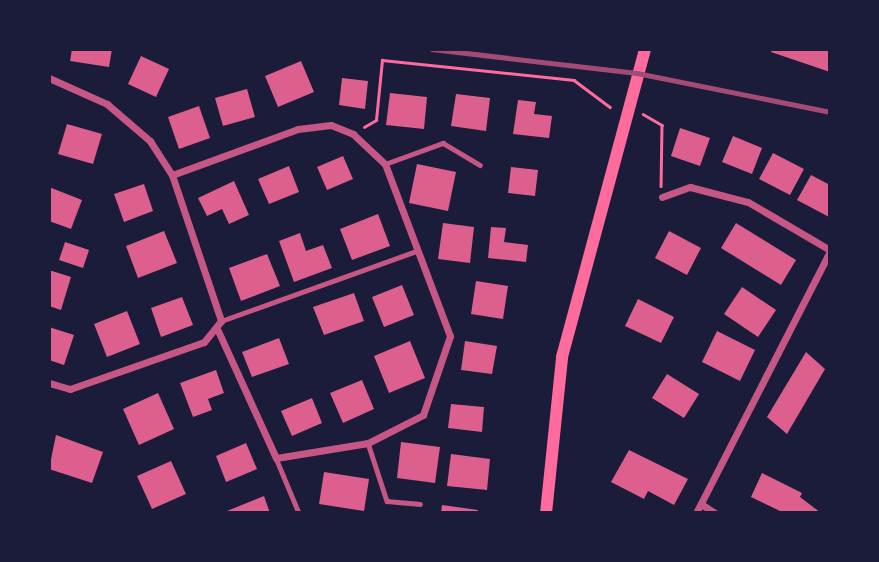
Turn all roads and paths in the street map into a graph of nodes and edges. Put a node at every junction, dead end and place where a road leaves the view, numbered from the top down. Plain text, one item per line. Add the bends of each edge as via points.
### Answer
1 (645, 49) edge
2 (49, 78) edge
3 (610, 107) dead end
4 (641, 113) dead end
5 (353, 134) junction
6 (385, 164) junction
7 (480, 165) dead end
8 (172, 175) junction
9 (662, 197) joint
10 (418, 251) junction
11 (830, 251) edge
12 (222, 321) junction
13 (218, 331) junction
14 (49, 383) edge
15 (368, 443) junction
16 (276, 458) junction
17 (419, 504) dead end
18 (701, 504) junction
19 (299, 513) edge
20 (546, 513) edge
21 (696, 513) edge
22 (715, 513) edge

1 - 20 main road via 562,357
2 - 8 street via 107,104 150,141
3 - 5 path via 573,80 382,60 376,120
4 - 9 path via 662,125
5 - 6 street
5 - 8 street via 331,125 298,129
6 - 7 lane via 443,143
6 - 10 street
8 - 12 street
9 - 11 street via 690,187 748,202
10 - 12 lane
10 - 15 street via 450,335 423,415
11 - 18 street
12 - 13 street
13 - 14 street via 204,342 70,389
13 - 16 street
15 - 16 street
15 - 17 lane via 387,501
16 - 19 lane
18 - 21 street
18 - 22 street

